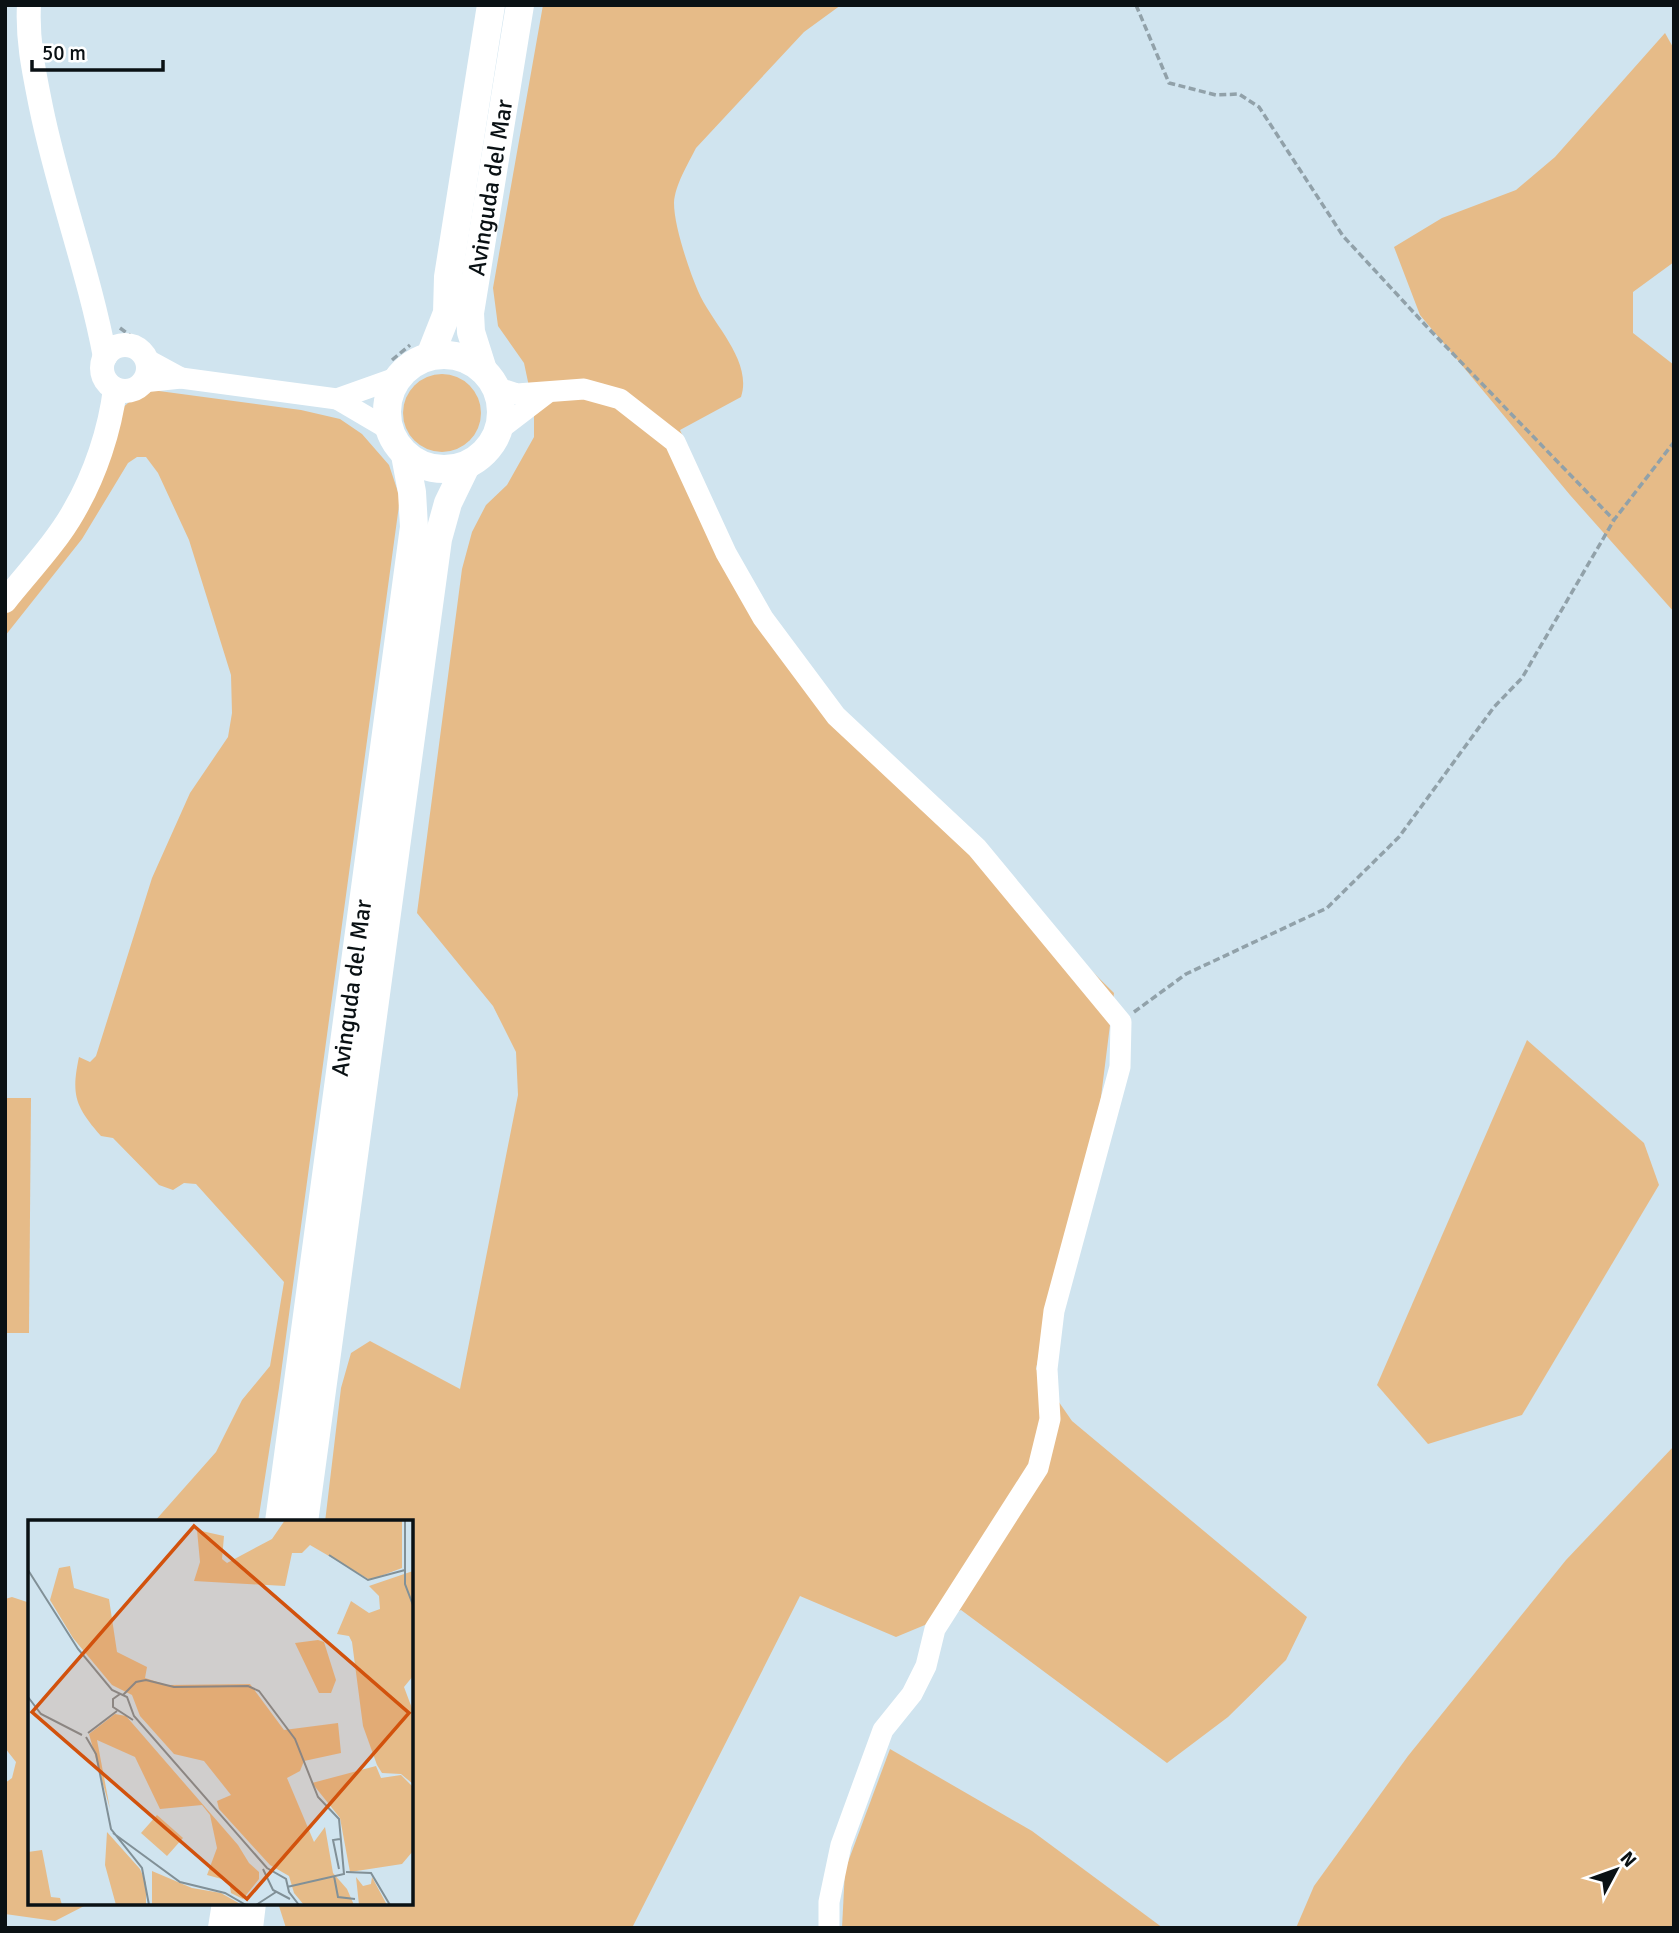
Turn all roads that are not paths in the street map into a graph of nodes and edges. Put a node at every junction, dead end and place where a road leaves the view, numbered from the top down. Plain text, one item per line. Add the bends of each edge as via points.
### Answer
1 (29, 5) edge
2 (491, 5) edge
3 (520, 5) edge
4 (430, 356) junction
5 (105, 357) junction
6 (145, 370) junction
7 (396, 378) junction
8 (489, 378) junction
9 (115, 389) junction
10 (546, 394) junction
11 (337, 399) junction
12 (388, 429) junction
13 (499, 430) junction
14 (405, 455) junction
15 (466, 466) junction
16 (5, 601) edge
17 (279, 1520) edge
18 (304, 1520) edge
19 (226, 1905) edge
20 (252, 1905) edge
21 (222, 1928) edge
22 (249, 1928) edge
23 (829, 1928) edge

1 - 5 street via 30,55 48,142
2 - 4 main road, Avinguda del Mar via 448,277 447,313
3 - 8 main road, Avinguda del Mar via 470,313 471,332
4 - 7 main road via 411,364
4 - 8 main road via 458,357
5 - 6 street via 115,347 129,345 142,352
5 - 9 street via 102,371
6 - 9 street via 130,390
6 - 11 street
7 - 11 street
7 - 12 main road via 388,394
8 - 10 street via 517,394
8 - 13 main road via 500,401
9 - 16 street via 112,417 74,511
10 - 13 street
10 - 23 street via 583,389 620,400 675,442 762,618 836,716 978,848 1121,1022 1120,1067 1054,1311 1047,1369 1050,1419 1038,1468 935,1629 917,1684 883,1730 841,1845 829,1902
11 - 12 street
12 - 14 main road
13 - 15 main road via 486,451
14 - 15 main road via 434,469
14 - 17 main road, Avinguda del Mar via 414,527
15 - 18 main road, Avinguda del Mar via 448,503 438,539
19 - 21 main road
20 - 22 main road

